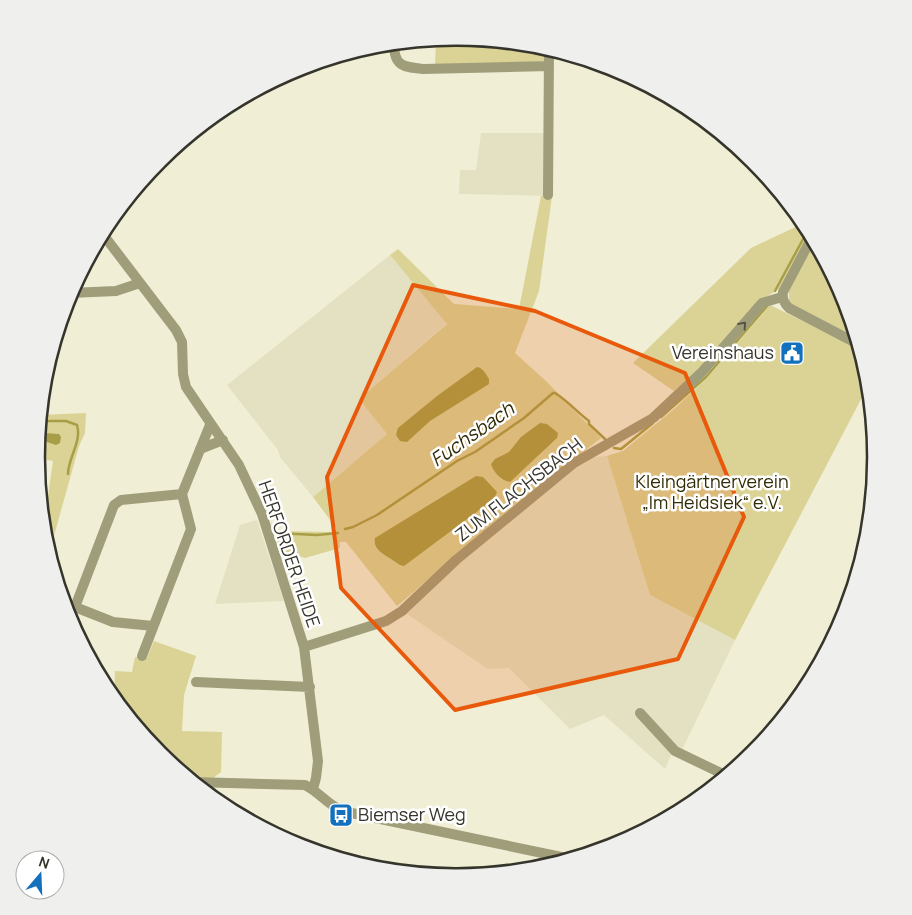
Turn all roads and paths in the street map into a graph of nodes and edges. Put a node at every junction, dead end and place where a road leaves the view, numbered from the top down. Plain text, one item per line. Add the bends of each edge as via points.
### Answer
1 (394, 51) edge
2 (549, 58) edge
3 (549, 66) junction
4 (548, 195) dead end
5 (107, 240) edge
6 (808, 245) edge
7 (140, 283) junction
8 (79, 293) edge
9 (782, 297) junction
10 (850, 340) edge
11 (210, 425) junction
12 (223, 440) junction
13 (200, 449) junction
14 (182, 494) junction
15 (72, 603) edge
16 (74, 608) edge
17 (153, 626) junction
18 (304, 647) junction
19 (142, 656) dead end
20 (196, 682) dead end
21 (310, 687) junction
22 (640, 714) dead end
23 (720, 773) edge
24 (204, 782) edge
25 (313, 789) junction
26 (555, 856) edge

1 - 3 street via 397,60 408,68
2 - 3 street
3 - 4 street
5 - 7 street, HERFORDER HEIDE
6 - 9 street
7 - 8 street via 116,291
7 - 11 street, HERFORDER HEIDE via 182,342 186,388
9 - 10 street via 788,308
18 -> 9 street, ZUM FLACHSBACH via 386,621 402,611 456,560 574,463 642,425 674,399 762,303
11 - 12 street, HERFORDER HEIDE
11 - 13 street
12 - 13 street
12 - 18 street, HERFORDER HEIDE via 262,514
13 - 14 street
14 - 15 street via 121,500 114,505
14 - 17 street via 190,529
16 - 17 street via 113,622
17 - 19 street
18 - 21 street, HERFORDER HEIDE
20 - 21 street
21 - 25 street, HERFORDER HEIDE via 318,762
22 - 23 street via 675,751
24 - 25 street via 298,784
25 - 26 street via 342,811

